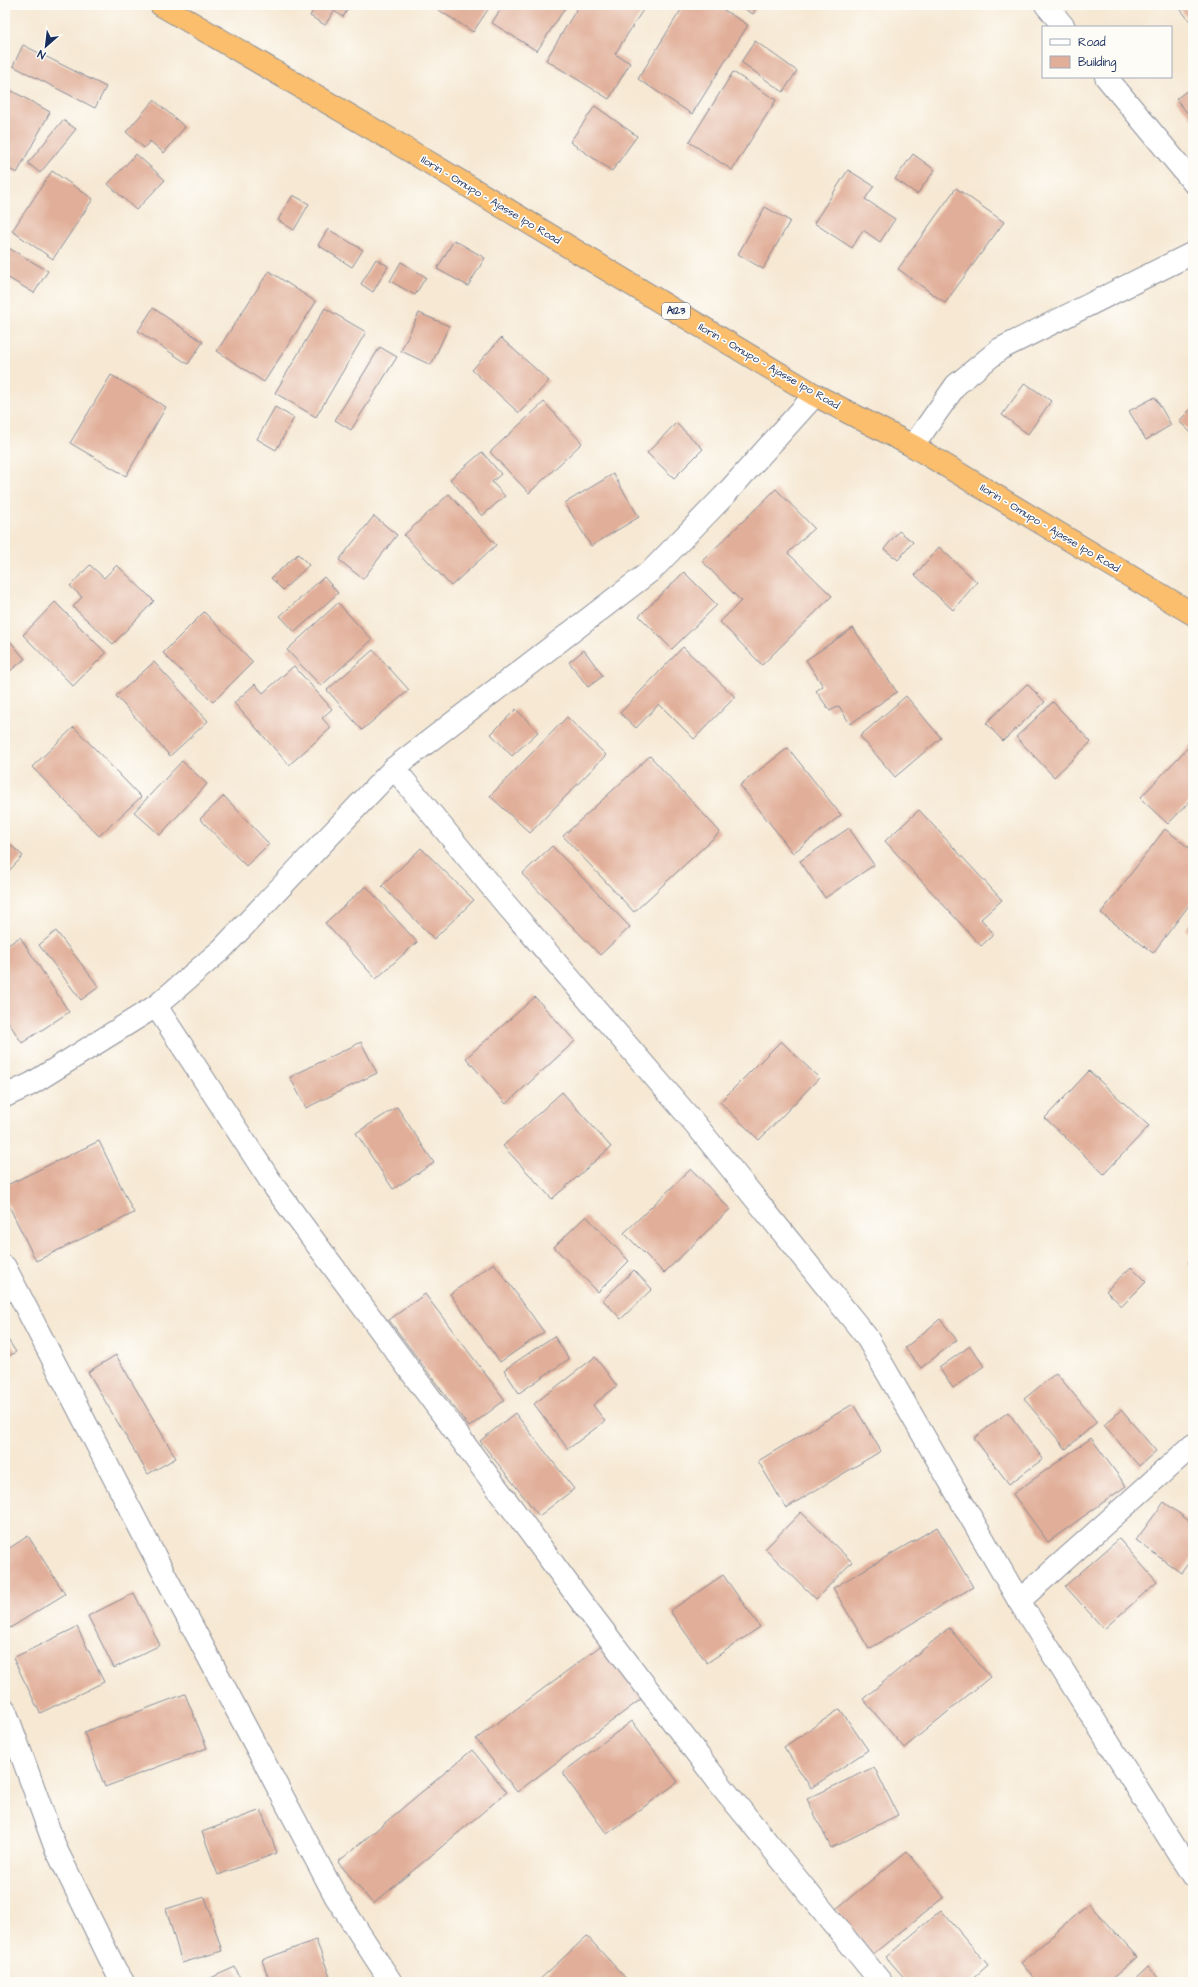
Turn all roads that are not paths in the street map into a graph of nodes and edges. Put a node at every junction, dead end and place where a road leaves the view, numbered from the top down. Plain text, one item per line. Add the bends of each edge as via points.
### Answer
1 (161, 5) edge
2 (1046, 5) edge
3 (1063, 26) edge
4 (1107, 78) edge
5 (1193, 182) edge
6 (1193, 253) edge
7 (815, 395) junction
8 (913, 446) junction
9 (1193, 614) edge
10 (394, 768) junction
11 (156, 1006) junction
12 (5, 1096) edge
13 (5, 1267) edge
14 (1193, 1446) edge
15 (1019, 1600) junction
16 (5, 1710) edge
17 (1193, 1876) edge
18 (123, 1982) edge
19 (391, 1982) edge
20 (881, 1982) edge

1 - 7 highway, Ilorin - Omupo - Ajasse Ipo Road / A123 via 396,142
2 - 3 street
4 - 5 street
6 - 8 street via 1000,350 956,384
7 - 8 highway, Ilorin - Omupo - Ajasse Ipo Road / A123
7 - 10 street via 723,497 652,570
8 - 9 highway, Ilorin - Omupo - Ajasse Ipo Road / A123
10 - 11 street via 222,949
10 - 15 street via 503,901 696,1125 866,1336
11 - 12 street via 31,1084
11 - 20 street via 275,1188 580,1600 723,1788
13 - 19 street via 332,1890
14 - 15 street
15 - 17 street
16 - 18 street via 56,1849

